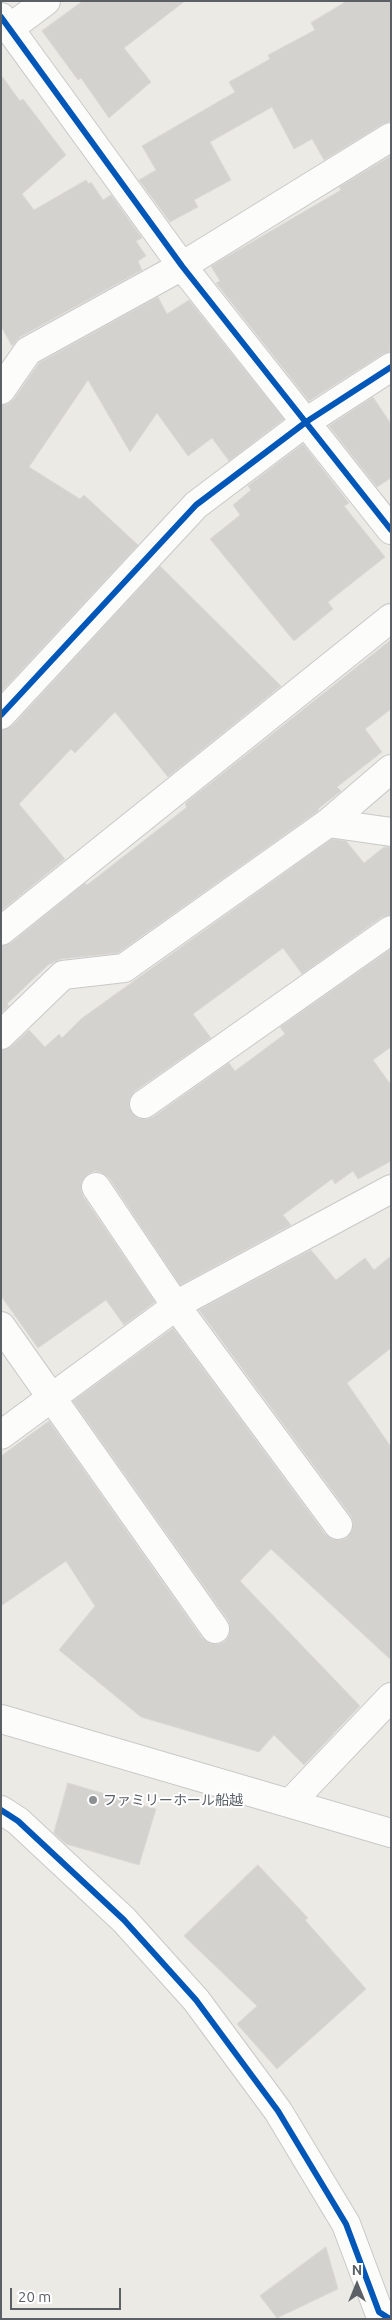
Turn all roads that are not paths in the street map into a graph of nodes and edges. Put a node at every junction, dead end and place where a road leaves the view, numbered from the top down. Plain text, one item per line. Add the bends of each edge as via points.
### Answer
1 (46, 1) edge
2 (5, 23) edge
3 (391, 137) edge
4 (182, 266) junction
5 (391, 367) edge
6 (1, 390) edge
7 (306, 422) junction
8 (391, 530) edge
9 (391, 618) edge
10 (1, 716) edge
11 (391, 769) edge
12 (328, 824) junction
13 (391, 832) edge
14 (1, 930) edge
15 (391, 930) edge
16 (1, 1035) edge
17 (144, 1104) dead end
18 (96, 1187) dead end
19 (391, 1189) edge
20 (176, 1306) junction
21 (1, 1326) edge
22 (53, 1397) junction
23 (1, 1435) edge
24 (338, 1525) dead end
25 (215, 1629) dead end
26 (391, 1696) edge
27 (1, 1719) edge
28 (290, 1803) junction
29 (1, 1810) edge
30 (391, 1833) edge
31 (390, 2319) edge

1 - 2 street
2 - 4 street
3 - 4 street
4 - 6 street via 28,351
4 - 7 street
5 - 7 street
7 - 8 street
7 - 10 street via 196,505
9 - 14 street
11 - 12 street
12 - 13 street
12 - 16 street via 124,968 63,975
15 - 17 street
18 - 20 street
19 - 20 street
20 - 22 street
20 - 24 street
21 - 22 street
22 - 23 street
22 - 25 street
26 - 28 street
27 - 28 street
28 - 30 street
29 - 31 street via 18,1821 124,1920 196,2000 288,2127 346,2224 379,2312

